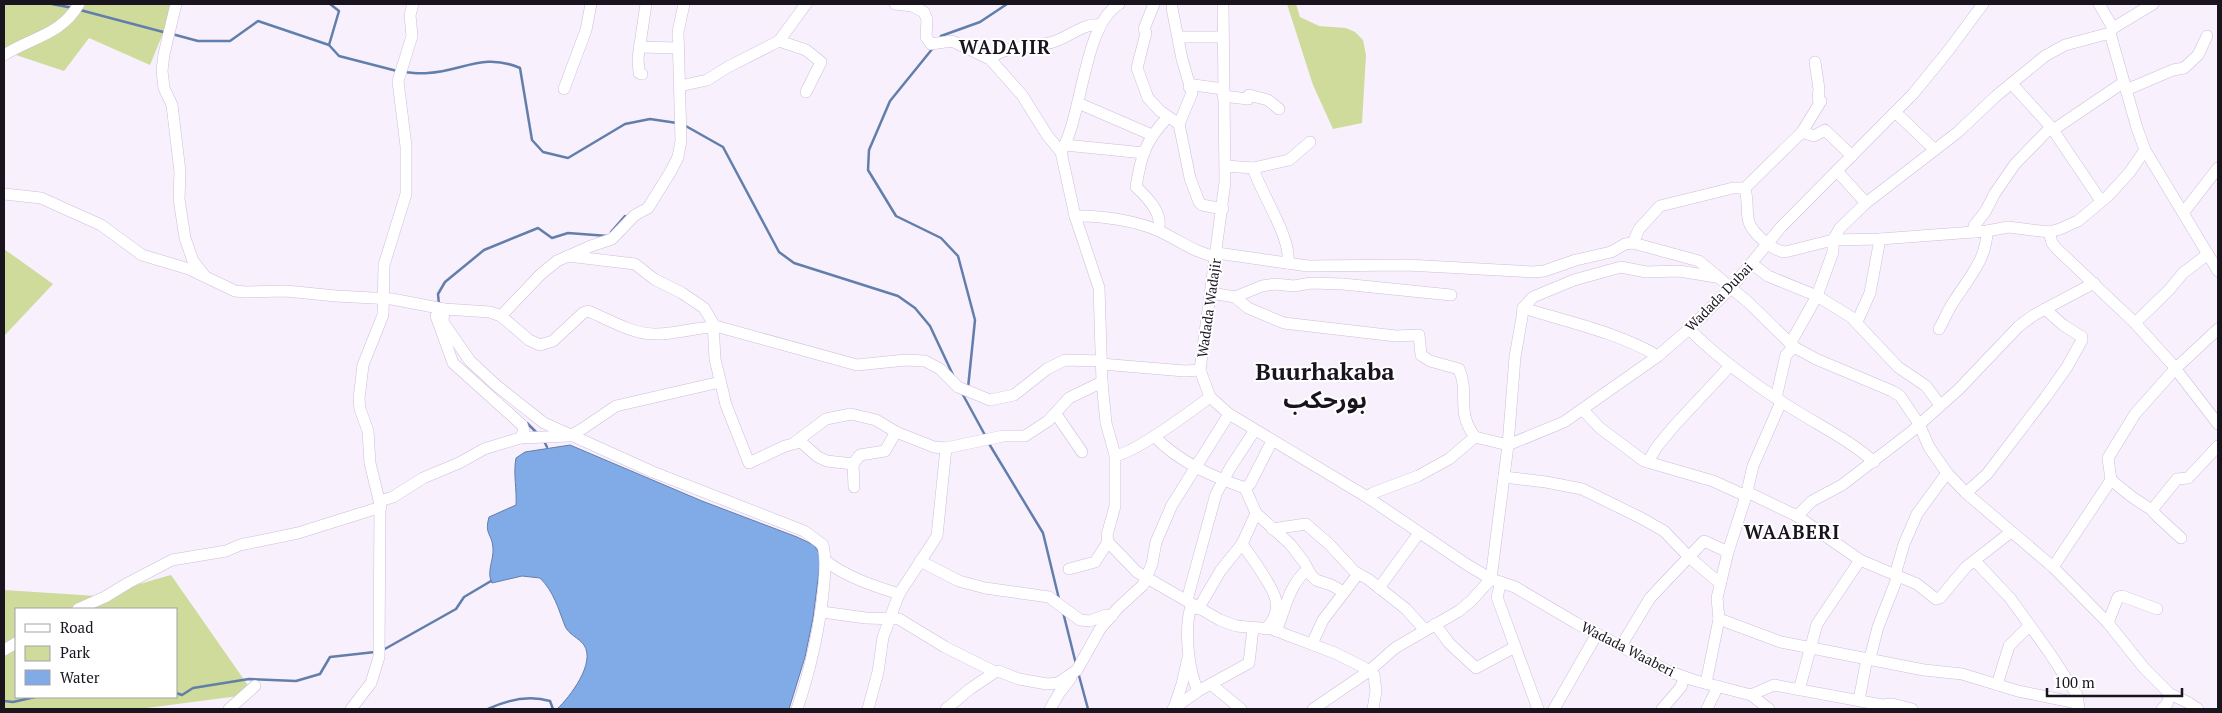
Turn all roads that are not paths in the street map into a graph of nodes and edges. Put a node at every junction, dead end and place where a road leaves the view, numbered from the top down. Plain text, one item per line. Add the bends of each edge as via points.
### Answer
1 (79, 4) edge
2 (176, 4) edge
3 (413, 4) edge
4 (591, 4) edge
5 (646, 4) edge
6 (684, 4) edge
7 (806, 4) edge
8 (895, 4) edge
9 (1119, 4) edge
10 (1155, 4) edge
11 (1223, 4) edge
12 (1983, 4) edge
13 (2099, 4) edge
14 (2153, 4) edge
15 (912, 5) edge
16 (1174, 6) edge
17 (1100, 25) junction
18 (2112, 30) junction
19 (2207, 36) dead end
20 (1179, 37) junction
21 (1223, 37) junction
22 (779, 41) junction
23 (639, 47) junction
24 (678, 48) junction
25 (4, 56) edge
26 (990, 59) junction
27 (1815, 62) dead end
28 (642, 74) dead end
29 (2012, 84) junction
30 (680, 86) junction
31 (2125, 86) junction
32 (1189, 87) junction
33 (564, 89) dead end
34 (806, 92) dead end
35 (1223, 92) junction
36 (1078, 103) junction
37 (1279, 109) dead end
38 (1894, 112) junction
39 (1168, 117) junction
40 (1179, 124) junction
41 (2052, 129) junction
42 (1802, 132) junction
43 (1152, 135) junction
44 (1310, 142) dead end
45 (1063, 148) junction
46 (1935, 150) junction
47 (2145, 150) junction
48 (1144, 153) junction
49 (1852, 156) junction
50 (1226, 166) junction
51 (1254, 168) junction
52 (2218, 168) edge
53 (1837, 171) junction
54 (2215, 180) edge
55 (1745, 188) junction
56 (4, 194) edge
57 (2101, 201) junction
58 (1866, 203) junction
59 (1223, 209) junction
60 (2183, 213) junction
61 (1074, 216) junction
62 (1158, 230) junction
63 (1987, 231) junction
64 (1974, 232) junction
65 (2049, 232) junction
66 (1880, 239) junction
67 (1833, 240) junction
68 (1633, 243) junction
69 (1767, 243) junction
70 (2208, 254) junction
71 (1217, 255) junction
72 (568, 256) junction
73 (1288, 263) junction
74 (1752, 264) junction
75 (1366, 267) junction
76 (2218, 271) edge
77 (205, 277) junction
78 (1716, 277) junction
79 (2094, 283) junction
80 (1364, 286) junction
81 (1731, 288) junction
82 (1211, 294) junction
83 (1451, 295) dead end
84 (1817, 296) junction
85 (1235, 297) junction
86 (384, 299) junction
87 (439, 308) junction
88 (1523, 308) junction
89 (2045, 310) junction
90 (501, 316) junction
91 (1857, 322) junction
92 (2135, 323) junction
93 (713, 327) junction
94 (1689, 329) junction
95 (1939, 329) dead end
96 (2218, 329) edge
97 (1792, 345) junction
98 (1658, 356) junction
99 (1101, 363) junction
100 (1730, 366) junction
101 (2175, 369) junction
102 (1200, 370) junction
103 (720, 382) junction
104 (1102, 382) junction
105 (1210, 397) junction
106 (1779, 400) junction
107 (1940, 405) junction
108 (1583, 410) junction
109 (1056, 414) junction
110 (1229, 414) junction
111 (1919, 424) junction
112 (2218, 424) edge
113 (1255, 430) junction
114 (896, 432) junction
115 (568, 436) junction
116 (1154, 436) junction
117 (1475, 437) junction
118 (520, 438) junction
119 (1272, 441) junction
120 (794, 442) junction
121 (1508, 445) junction
122 (2218, 446) edge
123 (946, 448) junction
124 (1082, 452) dead end
125 (1115, 455) junction
126 (1648, 462) junction
127 (1874, 462) junction
128 (853, 464) junction
129 (1196, 467) junction
130 (1947, 473) junction
131 (1504, 477) junction
132 (1223, 480) junction
133 (2111, 480) junction
134 (854, 487) dead end
135 (1245, 488) junction
136 (1966, 493) junction
137 (1747, 494) junction
138 (1367, 497) junction
139 (380, 504) junction
140 (2152, 510) junction
141 (1256, 512) junction
142 (1797, 516) junction
143 (1272, 529) junction
144 (2011, 532) junction
145 (1419, 533) junction
146 (2181, 538) dead end
147 (1108, 542) junction
148 (1242, 544) junction
149 (1728, 552) junction
150 (1689, 557) junction
151 (1860, 560) junction
152 (826, 561) junction
153 (920, 561) junction
154 (1976, 562) junction
155 (2053, 567) junction
156 (1069, 569) dead end
157 (1307, 570) junction
158 (1358, 574) junction
159 (1896, 576) junction
160 (1147, 578) junction
161 (1496, 580) junction
162 (1721, 581) junction
163 (1379, 588) junction
164 (1344, 592) junction
165 (898, 594) junction
166 (1192, 605) junction
167 (81, 608) edge
168 (2157, 609) dead end
169 (822, 612) junction
170 (1112, 616) junction
171 (890, 618) junction
172 (1718, 619) junction
173 (2108, 623) junction
174 (2029, 626) junction
175 (1429, 627) junction
176 (1265, 629) junction
177 (1597, 634) junction
178 (15, 644) edge
179 (1312, 644) junction
180 (1621, 646) junction
181 (1515, 648) junction
182 (1809, 648) junction
183 (4, 650) edge
184 (1189, 651) junction
185 (1869, 658) junction
186 (1369, 670) junction
187 (995, 672) junction
188 (1073, 674) junction
189 (1684, 677) junction
190 (1706, 683) junction
191 (1212, 685) junction
192 (1997, 685) junction
193 (256, 686) dead end
194 (1718, 686) junction
195 (1799, 690) junction
196 (1198, 691) junction
197 (2170, 694) junction
198 (1751, 695) junction
199 (1859, 700) junction
200 (2078, 706) edge
201 (1883, 707) edge
202 (1176, 708) edge
203 (229, 709) edge
204 (351, 709) edge
205 (797, 709) edge
206 (868, 709) edge
207 (946, 709) edge
208 (1050, 709) edge
209 (1241, 709) edge
210 (1313, 709) edge
211 (1373, 709) edge
212 (1538, 709) edge
213 (1554, 709) edge
214 (1662, 709) edge
215 (1707, 709) edge
216 (1768, 709) edge
217 (1912, 709) edge
218 (2162, 709) edge
219 (2198, 709) edge

1 - 25 street via 65,23 55,30
2 - 77 street via 162,71 164,88 172,105 185,238 193,261
3 - 86 street via 410,15 412,36 398,81 405,132 406,194 384,265
4 - 33 street via 586,30
5 - 23 street
6 - 24 street via 678,26
7 - 22 street
8 - 15 street
9 - 17 street via 1110,10
10 - 16 street
10 - 39 street via 1144,29 1146,33 1137,68 1148,98
11 - 21 street, Wadada Wadajir
12 - 38 street, Wadada Dubai via 1913,94
13 - 18 street
14 - 18 street
15 - 26 street via 926,15 926,37 931,44 952,41
16 - 20 street
17 - 26 street via 1053,42 1001,52
17 - 36 street
18 - 29 street via 2066,45 2045,56
18 - 31 street
19 - 31 street via 2198,55 2184,68
20 - 21 street
20 - 32 street
21 - 35 street, Wadada Wadajir
22 - 30 street via 707,80
22 - 34 street via 806,50 821,62
23 - 24 street
23 - 28 street via 639,73
24 - 30 street
26 - 45 street via 1022,96 1047,135
27 - 42 street via 1818,99 1821,101
29 - 41 street
29 - 46 street
30 - 72 street via 680,148 672,171 648,208 635,215 612,240
31 - 41 street
31 - 47 street
32 - 35 street via 1194,85
32 - 40 street via 1192,93 1190,102
35 - 37 street via 1248,99 1250,95 1268,100
35 - 50 street, Wadada Wadajir
36 - 43 street
36 - 45 street
38 - 46 street
38 - 49 street, Wadada Dubai
39 - 40 street
39 - 43 street
40 - 59 street via 1190,178 1199,202
41 - 57 street
41 - 64 street via 2016,164 1974,226
42 - 49 street via 1814,136 1825,130
42 - 55 street
43 - 48 street
44 - 51 street via 1289,160
45 - 48 street
45 - 61 street
46 - 58 street
47 - 57 street via 2130,173
47 - 60 street
48 - 62 street via 1136,187 1153,204 1160,223
49 - 53 street, Wadada Dubai
50 - 51 street
50 - 59 street, Wadada Wadajir
51 - 73 street via 1287,245
52 - 54 street
53 - 58 street
53 - 69 street, Wadada Dubai
54 - 60 street
55 - 68 street via 1660,206 1639,229
55 - 69 street via 1748,222
56 - 77 street via 42,198 101,225 142,255
57 - 65 street via 2078,222
58 - 67 street via 1840,228
59 - 71 street, Wadada Wadajir
60 - 70 street
61 - 62 street via 1112,218
61 - 99 street via 1099,288
62 - 71 street via 1202,254
63 - 64 street
63 - 65 street via 2008,227
63 - 95 street via 1986,244 1972,278 1954,300
64 - 66 street
65 - 79 street via 2057,249
66 - 67 street
66 - 91 street via 1870,293
67 - 69 street via 1785,252
67 - 84 street via 1833,252
68 - 75 street via 1611,252 1533,272 1407,265
68 - 78 street via 1699,261
69 - 74 street, Wadada Dubai
70 - 76 street
70 - 92 street via 2183,273
71 - 73 street
71 - 82 street, Wadada Wadajir
72 - 90 street via 541,274
72 - 93 street via 635,264 654,279 700,304 712,318
73 - 75 street
74 - 81 street, Wadada Dubai
74 - 84 street via 1768,276
75 - 80 street
77 - 86 street via 245,292 286,291
78 - 81 street
78 - 88 street via 1621,267 1574,280 1533,297
79 - 89 street
79 - 92 street
80 - 83 street
80 - 85 street via 1275,284
81 - 94 street, Wadada Dubai
81 - 97 street
82 - 85 street
82 - 102 street, Wadada Wadajir
84 - 91 street
84 - 97 street
85 - 117 street via 1248,308 1284,323 1396,336 1419,335 1421,355 1430,361 1459,369 1464,389 1463,410
86 - 87 street
86 - 139 street via 380,326 363,365 359,399 368,430 370,463
87 - 90 street via 490,312
87 - 115 street via 443,322 470,361 544,424
87 - 118 street via 436,323 453,363 522,425 524,431
88 - 98 street via 1617,337
88 - 121 street via 1515,357
89 - 107 street via 2019,326
89 - 136 street via 2082,340 2045,398 1987,474
90 - 93 street via 528,340 540,345 552,341 588,311 652,335
91 - 107 street via 1884,354 1926,386
92 - 101 street
93 - 99 street via 857,366 925,361 940,369 958,387 990,400 1014,395 1047,369 1065,360
93 - 103 street
94 - 98 street, Wadada Dubai
94 - 100 street
96 - 101 street
97 - 106 street via 1786,355
97 - 111 street via 1816,359 1892,391 1900,396
98 - 108 street, Wadada Dubai
99 - 102 street via 1185,372
99 - 104 street
100 - 106 street
100 - 126 street via 1674,426
101 - 112 street
101 - 133 street via 2150,396 2108,458
102 - 105 street, Wadada Wadajir
103 - 115 street via 616,406
103 - 120 street via 749,463
104 - 109 street via 1069,398
104 - 125 street via 1106,423
105 - 110 street, Wadada Wadajir
105 - 116 street
106 - 127 street via 1845,440
106 - 137 street
107 - 111 street
108 - 121 street, Wadada Dubai via 1564,422
108 - 126 street via 1600,428
109 - 123 street via 1026,436 1003,436
109 - 124 street
110 - 113 street, Wadada Wadajir
110 - 129 street
111 - 127 street
111 - 130 street via 1929,447
113 - 119 street, Wadada Wadajir
113 - 132 street
114 - 120 street via 876,420 851,414 826,419
114 - 123 street
114 - 128 street via 885,451 860,455
115 - 118 street
115 - 152 street via 804,531 824,545
116 - 125 street via 1122,456
116 - 129 street
117 - 121 street
117 - 138 street via 1449,459
118 - 139 street via 484,449 423,478
119 - 135 street
119 - 138 street, Wadada Wadajir
120 - 128 street via 806,445 827,462
121 - 131 street
122 - 140 street via 2188,478 2177,479
123 - 153 street via 937,536
125 - 147 street via 1115,506
126 - 137 street
127 - 142 street via 1812,501
128 - 134 street
129 - 132 street
129 - 160 street via 1172,505 1156,542
130 - 136 street
130 - 159 street via 1917,514 1904,544
131 - 150 street via 1582,489 1664,531
131 - 161 street
132 - 135 street
132 - 166 street via 1210,513
133 - 140 street
133 - 155 street
135 - 141 street
136 - 144 street
137 - 142 street
137 - 149 street
138 - 145 street, Wadada Wadajir
139 - 167 street via 298,533 226,551 172,560 106,598
139 - 204 street via 379,657 371,683
140 - 146 street
141 - 143 street
141 - 148 street
142 - 151 street
143 - 157 street via 1290,544
143 - 158 street via 1306,524
144 - 154 street
144 - 155 street
145 - 161 street, Wadada Wadajir
145 - 163 street
147 - 156 street via 1095,562
147 - 160 street
148 - 166 street
148 - 176 street via 1276,600 1276,611 1271,624
149 - 150 street via 1704,541
149 - 162 street
150 - 162 street
150 - 180 street via 1650,598
151 - 159 street
151 - 182 street via 1822,614
152 - 165 street via 856,578
152 - 169 street
153 - 165 street
153 - 170 street via 959,581 1049,597 1080,620
154 - 159 street via 1936,600 1917,584
154 - 174 street via 2010,598
155 - 173 street
157 - 164 street via 1316,580
157 - 176 street
158 - 163 street
158 - 164 street
159 - 185 street
160 - 166 street
160 - 170 street
161 - 175 street via 1465,606
161 - 177 street, Wadada Waaberi via 1516,587
161 - 181 street via 1498,597
162 - 172 street via 1717,598
163 - 175 street
164 - 179 street via 1323,620
165 - 171 street
166 - 176 street via 1220,620
166 - 184 street via 1188,622
168 - 173 street via 2118,597
169 - 171 street
169 - 205 street
170 - 188 street via 1100,628
171 - 187 street via 904,621 945,647
171 - 206 street
172 - 182 street via 1781,642
172 - 190 street
173 - 197 street
174 - 192 street via 2009,646
174 - 200 street via 2071,685 2077,695
175 - 181 street via 1476,668
175 - 186 street via 1395,648
176 - 179 street
176 - 191 street via 1249,663
177 - 180 street, Wadada Waaberi
177 - 213 street
178 - 183 street
179 - 186 street
180 - 189 street, Wadada Waaberi
181 - 212 street
182 - 185 street
182 - 195 street
184 - 196 street
184 - 202 street
185 - 192 street via 1924,670 1962,674
185 - 199 street
186 - 210 street
186 - 211 street via 1374,676 1376,691
187 - 188 street via 1047,684 1058,683
187 - 207 street
188 - 208 street
189 - 190 street, Wadada Waaberi
189 - 214 street via 1681,687
190 - 194 street, Wadada Waaberi
191 - 196 street
191 - 209 street
192 - 200 street
193 - 203 street
194 - 198 street, Wadada Waaberi
194 - 215 street
195 - 198 street via 1774,685
195 - 199 street
196 - 202 street
197 - 218 street via 2168,704
197 - 219 street
198 - 216 street, Wadada Waaberi
199 - 201 street
201 - 217 street via 1892,704

